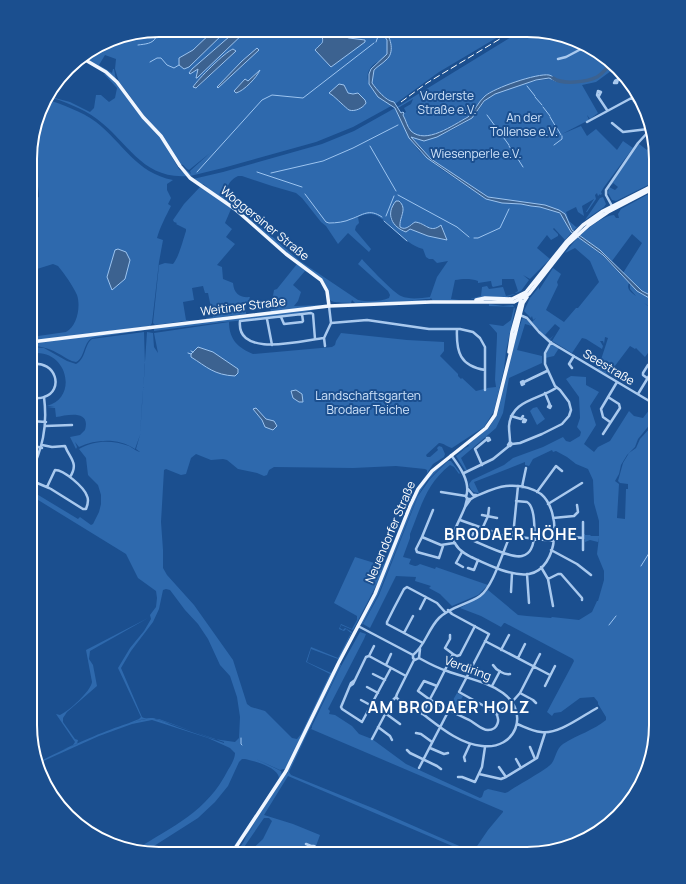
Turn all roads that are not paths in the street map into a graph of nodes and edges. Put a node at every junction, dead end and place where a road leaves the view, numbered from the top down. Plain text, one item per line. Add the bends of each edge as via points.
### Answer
1 (580, 49) edge
2 (558, 59) dead end
3 (87, 61) edge
4 (599, 96) dead end
5 (633, 98) edge
6 (607, 110) junction
7 (587, 122) dead end
8 (612, 123) dead end
9 (645, 129) edge
10 (646, 134) edge
11 (649, 188) edge
12 (649, 190) edge
13 (613, 208) junction
14 (527, 293) junction
15 (516, 297) junction
16 (522, 301) junction
17 (460, 302) junction
18 (514, 302) junction
19 (329, 306) junction
20 (518, 307) junction
21 (302, 314) junction
22 (518, 315) junction
23 (281, 316) junction
24 (266, 319) junction
25 (331, 324) junction
26 (457, 329) junction
27 (324, 338) junction
28 (315, 339) junction
29 (37, 341) edge
30 (551, 342) junction
31 (272, 345) junction
32 (325, 346) dead end
33 (574, 356) junction
34 (37, 364) edge
35 (649, 364) edge
36 (572, 368) dead end
37 (485, 370) junction
38 (547, 372) junction
39 (647, 378) joint
40 (524, 382) dead end
41 (617, 382) junction
42 (557, 388) junction
43 (485, 390) dead end
44 (545, 393) junction
45 (638, 394) junction
46 (44, 397) junction
47 (608, 397) junction
48 (37, 398) edge
49 (649, 401) edge
50 (550, 405) dead end
51 (511, 416) junction
52 (523, 419) dead end
53 (37, 421) edge
54 (46, 422) junction
55 (610, 422) junction
56 (72, 425) dead end
57 (45, 426) junction
58 (603, 434) dead end
59 (487, 439) dead end
60 (511, 444) junction
61 (37, 446) edge
62 (42, 446) junction
63 (451, 455) junction
64 (37, 458) edge
65 (482, 464) junction
66 (526, 468) dead end
67 (562, 470) dead end
68 (464, 473) junction
69 (70, 477) junction
70 (582, 482) dead end
71 (37, 483) edge
72 (518, 486) junction
73 (47, 487) junction
74 (522, 487) junction
75 (441, 492) dead end
76 (537, 492) junction
77 (469, 496) junction
78 (516, 501) junction
79 (548, 504) junction
80 (577, 505) dead end
81 (488, 508) dead end
82 (433, 510) dead end
83 (482, 515) dead end
84 (488, 516) junction
85 (497, 518) dead end
86 (553, 518) junction
87 (460, 520) junction
88 (583, 522) dead end
89 (477, 526) junction
90 (483, 527) junction
91 (555, 535) junction
92 (511, 536) junction
93 (422, 537) junction
94 (583, 538) junction
95 (533, 539) junction
96 (554, 541) junction
97 (454, 543) junction
98 (443, 546) junction
99 (551, 550) junction
100 (583, 550) dead end
101 (462, 552) junction
102 (503, 552) junction
103 (478, 560) junction
104 (464, 567) dead end
105 (541, 567) junction
106 (468, 568) dead end
107 (497, 568) junction
108 (512, 573) junction
109 (527, 574) junction
110 (591, 575) dead end
111 (548, 579) junction
112 (510, 592) dead end
113 (426, 597) junction
114 (582, 600) dead end
115 (529, 603) dead end
116 (554, 606) dead end
117 (420, 609) dead end
118 (447, 611) junction
119 (413, 616) dead end
120 (357, 626) junction
121 (475, 626) junction
122 (404, 634) junction
123 (450, 635) dead end
124 (509, 635) dead end
125 (485, 641) junction
126 (423, 643) junction
127 (525, 644) dead end
128 (374, 646) dead end
129 (501, 650) junction
130 (392, 654) dead end
131 (453, 654) junction
132 (540, 654) dead end
133 (417, 655) junction
134 (369, 656) junction
135 (518, 658) junction
136 (414, 660) junction
137 (386, 665) junction
138 (493, 665) dead end
139 (555, 666) dead end
140 (534, 667) junction
141 (391, 668) junction
142 (444, 670) junction
143 (500, 671) junction
144 (373, 674) dead end
145 (510, 674) dead end
146 (550, 675) junction
147 (406, 676) junction
148 (466, 677) junction
149 (385, 680) junction
150 (437, 686) junction
151 (492, 686) junction
152 (544, 686) dead end
153 (367, 687) dead end
154 (378, 693) junction
155 (520, 693) junction
156 (396, 697) junction
157 (429, 699) junction
158 (360, 700) dead end
159 (512, 702) junction
160 (536, 703) dead end
161 (371, 706) junction
162 (504, 708) dead end
163 (597, 708) dead end
164 (449, 710) junction
165 (385, 713) junction
166 (422, 714) junction
167 (497, 714) junction
168 (400, 724) dead end
169 (517, 724) junction
170 (378, 727) junction
171 (440, 728) junction
172 (416, 733) dead end
173 (545, 733) junction
174 (372, 739) dead end
175 (392, 740) dead end
176 (432, 742) junction
177 (470, 744) junction
178 (486, 747) junction
179 (430, 748) junction
180 (530, 748) dead end
181 (407, 750) dead end
182 (448, 753) dead end
183 (516, 759) dead end
184 (535, 759) junction
185 (423, 760) junction
186 (464, 761) dead end
187 (499, 767) dead end
188 (419, 768) dead end
189 (521, 768) junction
190 (441, 769) dead end
191 (479, 774) junction
192 (458, 777) dead end
193 (506, 777) junction
194 (306, 844) dead end
195 (236, 847) edge
196 (316, 847) edge

1 - 2 street
3 - 19 main road, Woggersiner Straße via 118,82 190,178 235,209 286,254 321,280 327,291
4 - 6 street
5 - 6 street
6 - 7 street
8 - 9 street via 623,132
10 - 13 street via 606,190
11 - 13 main road, Weitiner Straße
12 - 13 main road, Weitiner Straße
13 - 14 main road, Weitiner Straße via 577,232
14 - 15 main road, Weitiner Straße
14 - 16 main road
15 - 16 main road
15 - 17 main road, Weitiner Straße
16 - 18 main road, Weitiner Straße
16 - 20 main road, Neuendorfer Straße
16 - 22 main road, Neuendorfer Straße
17 - 18 main road, Weitiner Straße
17 - 19 main road, Weitiner Straße
18 - 20 main road
19 - 25 street
19 - 29 main road, Weitiner Straße
20 - 22 main road, Neuendorfer Straße
21 - 23 street
21 - 23 street via 302,322 284,324
21 - 28 street via 312,313
22 - 30 street, Seestraße via 526,317
22 - 63 main road, Neuendorfer Straße via 494,418 486,428
23 - 24 street
24 - 31 street
24 - 31 street via 240,321 242,332 246,339 255,344
25 - 26 street via 367,320 429,329
25 - 27 street
26 - 37 street via 456,345 461,356 471,366
26 - 37 street via 473,332 482,340 485,347
27 - 28 street
27 - 32 street
28 - 31 street
30 - 33 street, Seestraße
30 - 38 street via 544,356
33 - 36 street, Seestraße via 569,364
33 - 41 street, Seestraße
34 - 46 street via 45,365 54,375 53,388
35 - 39 street via 643,373
37 - 43 street
38 - 40 street
38 - 42 street
39 - 45 street
41 - 45 street, Seestraße
41 - 47 street
42 - 44 street
42 - 60 street via 566,396 570,406 568,419 535,438
44 - 50 street
44 - 51 street via 518,406
45 - 49 street, Seestraße
46 - 48 street
46 - 54 street
47 - 55 street via 601,409 603,417
47 - 55 street via 619,404 620,408
51 - 52 street
51 - 60 street
53 - 54 street
54 - 57 street
55 - 58 street
56 - 57 street
57 - 62 street
59 - 65 street via 475,449
60 - 65 street
61 - 62 street
62 - 64 street
62 - 69 street via 65,446 74,466
63 - 68 street
63 - 120 main road, Neuendorfer Straße via 430,472 416,493 374,594
65 - 68 street
66 - 74 street
67 - 76 street via 556,466
68 - 77 street
69 - 73 street via 55,470
69 - 73 street via 87,494 86,510
70 - 79 street
71 - 73 street
72 - 74 street
72 - 77 street
72 - 78 street
74 - 76 street
75 - 77 street
76 - 79 street
77 - 87 street
78 - 92 street
78 - 95 street via 527,502 532,506
79 - 86 street
80 - 86 street via 578,512 574,516
81 - 84 street
82 - 93 street
83 - 84 street
84 - 85 street
84 - 90 street
86 - 91 street
87 - 89 street
87 - 97 street via 454,535
88 - 94 street
89 - 90 street
89 - 102 street via 471,539
90 - 92 street
91 - 94 street
91 - 96 street
92 - 95 street
92 - 102 street
93 - 98 street
93 - 98 street via 417,552 439,558
94 - 100 street
95 - 96 street
95 - 102 street via 531,550 523,556 516,557
96 - 99 street
97 - 98 street
97 - 101 street
99 - 105 street
99 - 110 street
101 - 103 street
101 - 104 street via 456,563
102 - 107 street
103 - 106 street via 474,570
103 - 107 street
105 - 109 street
105 - 111 street
107 - 108 street
107 - 118 street via 484,592
108 - 109 street
108 - 112 street
109 - 115 street
111 - 114 street via 561,574
111 - 116 street
113 - 117 street
113 - 118 street
113 - 122 street via 406,587 387,623
118 - 121 street
118 - 126 street via 433,625
119 - 122 street
120 - 133 street, Verdiring
120 - 195 main road, Neuendorfer Straße via 281,779
121 - 125 street via 488,633
121 - 131 street via 460,655
122 - 126 street
123 - 131 street via 445,648
124 - 129 street
125 - 129 street
125 - 148 street
126 - 133 street
127 - 135 street
128 - 134 street
129 - 135 street
130 - 137 street
131 - 142 street
132 - 140 street
133 - 136 street
133 - 136 street
133 - 142 street, Verdiring
134 - 137 street
134 - 161 street via 366,657 341,706 362,722
135 - 140 street
136 - 147 street
137 - 141 street
138 - 143 street
139 - 146 street
140 - 146 street
140 - 155 street
141 - 147 street
141 - 149 street
142 - 148 street, Verdiring
142 - 150 street
143 - 145 street
143 - 151 street
144 - 149 street
146 - 152 street
147 - 156 street
148 - 151 street, Verdiring
148 - 167 street via 459,693
149 - 154 street
150 - 157 street
150 - 157 street via 424,681 418,691
151 - 159 street, Verdiring
153 - 154 street
154 - 161 street
155 - 159 street
155 - 160 street
156 - 165 street
156 - 166 street
157 - 164 street
157 - 166 street
158 - 161 street
159 - 169 street via 516,710
161 - 165 street
162 - 167 street
163 - 173 street
164 - 167 street via 486,730 496,726
164 - 171 street
165 - 168 street
165 - 170 street
166 - 171 street
169 - 173 street
169 - 178 street via 506,741
170 - 174 street
170 - 175 street
171 - 176 street
171 - 177 street
172 - 176 street
173 - 184 street
176 - 179 street
177 - 178 street
177 - 186 street
178 - 191 street
179 - 182 street via 444,754
179 - 185 street
180 - 184 street
181 - 185 street
183 - 189 street
184 - 189 street
185 - 188 street
185 - 190 street
187 - 193 street
189 - 193 street
191 - 192 street via 474,782
191 - 193 street via 501,779
194 - 196 street

